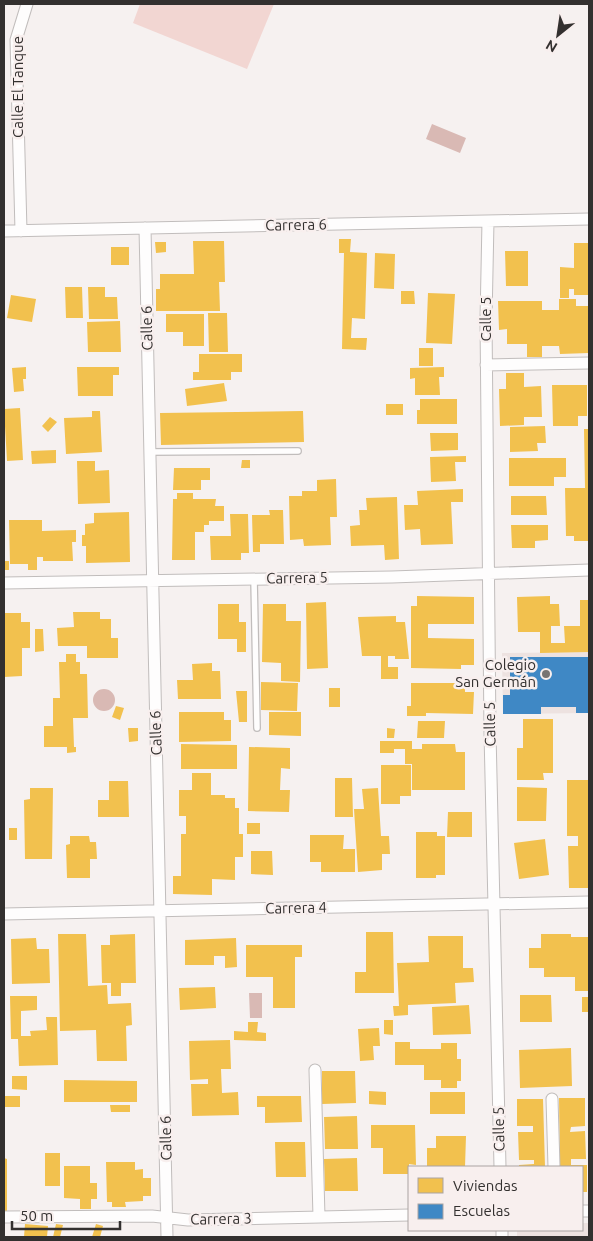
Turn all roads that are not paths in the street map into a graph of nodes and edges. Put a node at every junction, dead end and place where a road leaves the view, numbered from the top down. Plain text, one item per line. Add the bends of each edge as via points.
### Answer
1 (27, 4) edge
2 (589, 219) edge
3 (488, 221) junction
4 (145, 228) junction
5 (4, 231) edge
6 (21, 231) junction
7 (589, 363) edge
8 (486, 365) junction
9 (298, 451) dead end
10 (149, 452) junction
11 (589, 570) edge
12 (488, 573) junction
13 (254, 579) junction
14 (152, 581) junction
15 (4, 583) edge
16 (258, 728) dead end
17 (589, 902) edge
18 (494, 904) junction
19 (161, 911) junction
20 (4, 914) edge
21 (315, 1070) dead end
22 (552, 1099) dead end
23 (500, 1166) edge
24 (554, 1166) edge
25 (408, 1215) edge
26 (167, 1216) junction
27 (4, 1217) edge
28 (319, 1217) junction
29 (167, 1237) edge

1 - 6 street, Calle El Tanque via 16,40
2 - 3 street, Carrera 6
3 - 4 street, Carrera 6
3 - 8 street, Calle 5
4 - 6 street, Carrera 6
4 - 10 street, Calle 6
5 - 6 street, Carrera 6
7 - 8 street
8 - 12 street, Calle 5
9 - 10 lane
10 - 14 street, Calle 6
11 - 12 street, Carrera 5
12 - 13 street, Carrera 5
12 - 18 street, Calle 5
13 - 14 street, Carrera 5
13 - 16 lane
14 - 15 street, Carrera 5
14 - 19 street, Calle 6
17 - 18 street, Carrera 4
18 - 19 street, Carrera 4
18 - 23 street, Calle 5
19 - 20 street, Carrera 4
19 - 26 street, Calle 6
21 - 28 street
22 - 24 street
25 - 28 street, Carrera 3
26 - 27 street, Carrera 3
26 - 28 street, Carrera 3 via 188,1220
26 - 29 street, Calle 6

